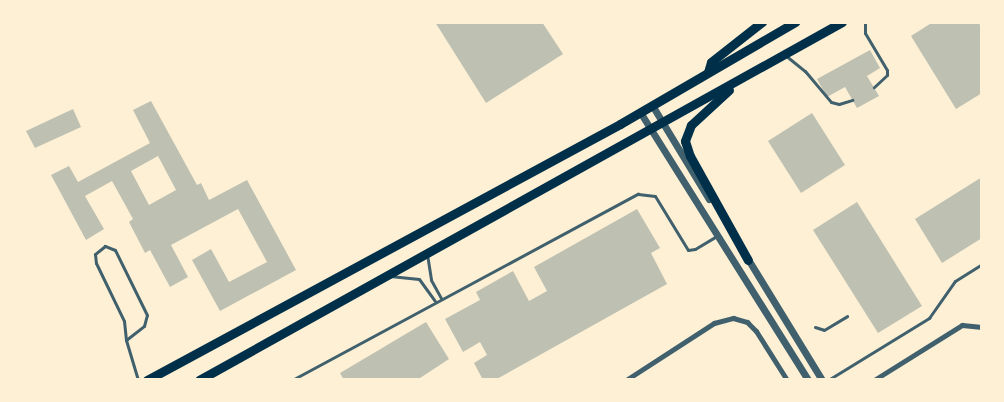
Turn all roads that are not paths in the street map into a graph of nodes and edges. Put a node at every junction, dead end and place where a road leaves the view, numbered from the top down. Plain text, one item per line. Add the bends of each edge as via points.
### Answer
1 (762, 22) edge
2 (794, 22) edge
3 (842, 22) edge
4 (865, 22) edge
5 (785, 55) junction
6 (708, 72) junction
7 (734, 84) junction
8 (874, 87) dead end
9 (852, 100) dead end
10 (652, 105) junction
11 (640, 112) junction
12 (662, 122) junction
13 (650, 129) junction
14 (718, 236) junction
15 (427, 253) junction
16 (748, 260) junction
17 (982, 264) edge
18 (386, 276) junction
19 (441, 298) junction
20 (435, 301) junction
21 (847, 316) dead end
22 (815, 327) dead end
23 (982, 327) edge
24 (126, 340) junction
25 (138, 380) edge
26 (147, 380) edge
27 (199, 380) edge
28 (292, 380) edge
29 (626, 380) edge
30 (787, 380) edge
31 (808, 380) edge
32 (822, 380) edge
33 (828, 380) edge
34 (874, 380) edge

1 - 6 main road via 711,62
2 - 6 main road
3 - 5 main road
4 - 8 lane via 865,33 887,70 887,76
5 - 7 main road
5 - 9 lane via 837,104
6 - 10 main road
7 - 12 main road
7 - 16 main road via 691,124 685,141 690,156
10 - 11 main road
10 - 12 street
11 - 13 street
11 - 26 main road
12 - 13 main road
12 - 16 street
13 - 14 street
13 - 15 main road
14 - 19 lane via 695,249 685,248 659,201 649,193 638,194
14 - 31 street
15 - 18 main road
15 - 19 lane via 431,280
16 - 32 street
17 - 33 lane via 955,281 929,318
18 - 20 lane via 419,279
18 - 27 main road
19 - 20 lane
20 - 28 lane
21 - 22 lane via 824,330
23 - 34 street via 962,325
24 - 24 lane via 124,321 95,258 100,248 109,246 115,250 147,315 144,326
24 - 25 lane
29 - 30 street via 714,323 733,318 746,322 756,331

